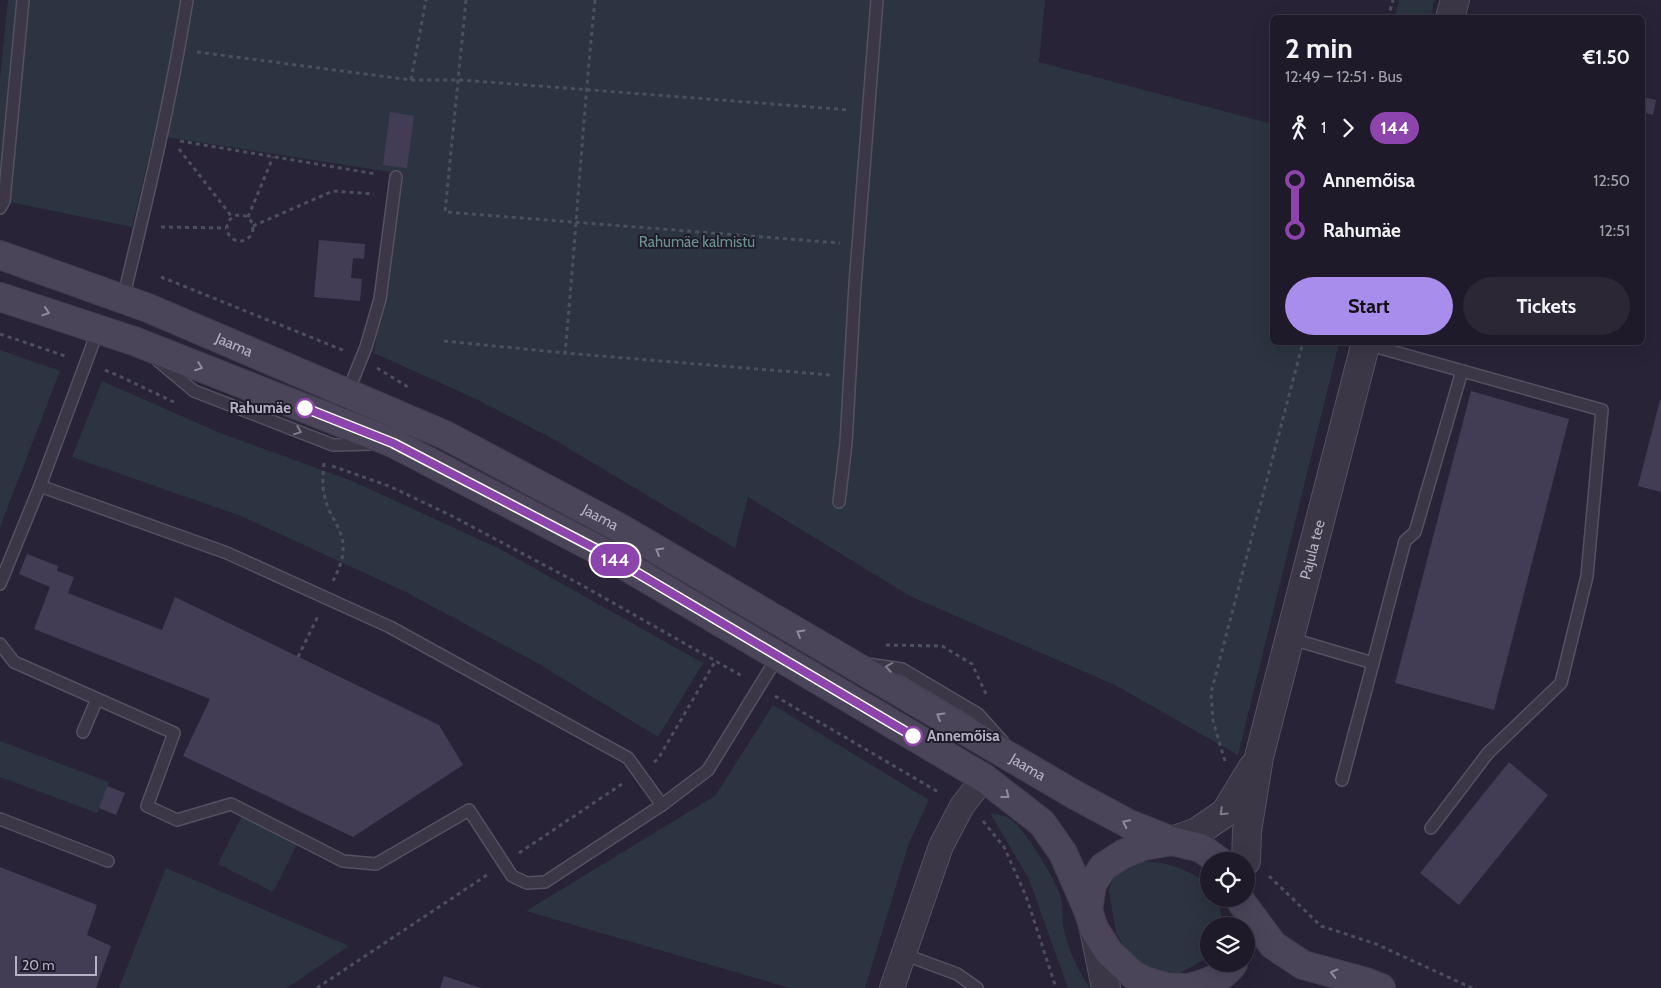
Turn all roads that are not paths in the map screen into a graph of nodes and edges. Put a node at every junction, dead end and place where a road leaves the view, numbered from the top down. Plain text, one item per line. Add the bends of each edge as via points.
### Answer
1 (23, 0) edge
2 (187, 0) edge
3 (877, 0) edge
4 (1455, 0) edge
5 (1451, 15) edge
6 (396, 177) road end
7 (0, 208) edge
8 (0, 256) edge
9 (0, 297) edge
10 (123, 299) junction
11 (98, 330) junction
12 (134, 341) junction
13 (1365, 345) edge
14 (1373, 345) edge
15 (1462, 371) junction
16 (348, 394) junction
17 (336, 421) junction
18 (393, 443) junction
19 (40, 486) junction
20 (839, 502) dead end
21 (0, 584) edge
22 (1290, 638) junction
23 (0, 644) edge
24 (778, 656) junction
25 (1373, 664) junction
26 (97, 699) junction
27 (83, 732) dead end
28 (1258, 757) junction
29 (984, 778) junction
30 (1342, 780) dead end
31 (662, 805) junction
32 (0, 820) edge
33 (1431, 828) dead end
34 (1172, 841) junction
35 (1207, 852) edge
36 (1252, 852) edge
37 (108, 861) dead end
38 (1242, 907) edge
39 (1091, 920) junction
40 (903, 954) junction
41 (1226, 974) edge
42 (892, 988) edge
43 (977, 988) edge
44 (1106, 988) edge
45 (1183, 988) edge
46 (1189, 988) edge
47 (1381, 988) edge

1 - 7 lane via 4,201
2 - 10 lane via 165,138
3 - 20 lane via 846,443
4 - 5 street
6 - 16 lane via 380,299
8 - 10 main road, Jaama
9 -> 11 main road, Jaama
10 - 16 main road, Jaama
11 - 12 main road, Jaama
11 - 19 lane
12 -> 17 main road, Jaama
12 -> 18 lane via 194,391 333,445
13 - 22 street, Pajula tee
14 - 15 lane
15 - 25 lane via 1415,532 1405,541
15 - 33 lane via 1602,410 1587,576 1560,683 1488,753
16 - 17 lane
34 -> 16 main road, Jaama via 1129,824 1024,766 620,528 445,435
17 - 18 main road, Jaama
18 - 24 main road, Jaama via 602,552
19 - 21 lane
19 - 31 lane via 227,553 390,627 628,758
22 - 25 lane
22 - 28 street, Pajula tee
23 - 26 lane via 14,662
24 - 29 main road, Jaama
24 - 31 lane via 708,770
25 - 30 lane
26 - 27 lane
26 - 31 lane via 174,733 147,806 177,820 231,804 343,861 376,864 469,810 512,876 527,883 545,882
28 -> 34 street via 1225,812 1197,832
28 - 36 street via 1247,831
29 -> 39 main road, Jaama via 1042,823 1063,854
29 - 40 street via 962,806 941,846
32 - 37 lane
34 - 35 main road, Jaama
34 - 39 main road via 1143,846 1103,867 1092,884
47 -> 38 main road via 1303,965 1273,944
39 - 44 street
39 - 45 main road, Jaama via 1109,952 1132,974 1166,987
40 - 42 street
40 - 43 lane via 958,974
41 - 46 main road

